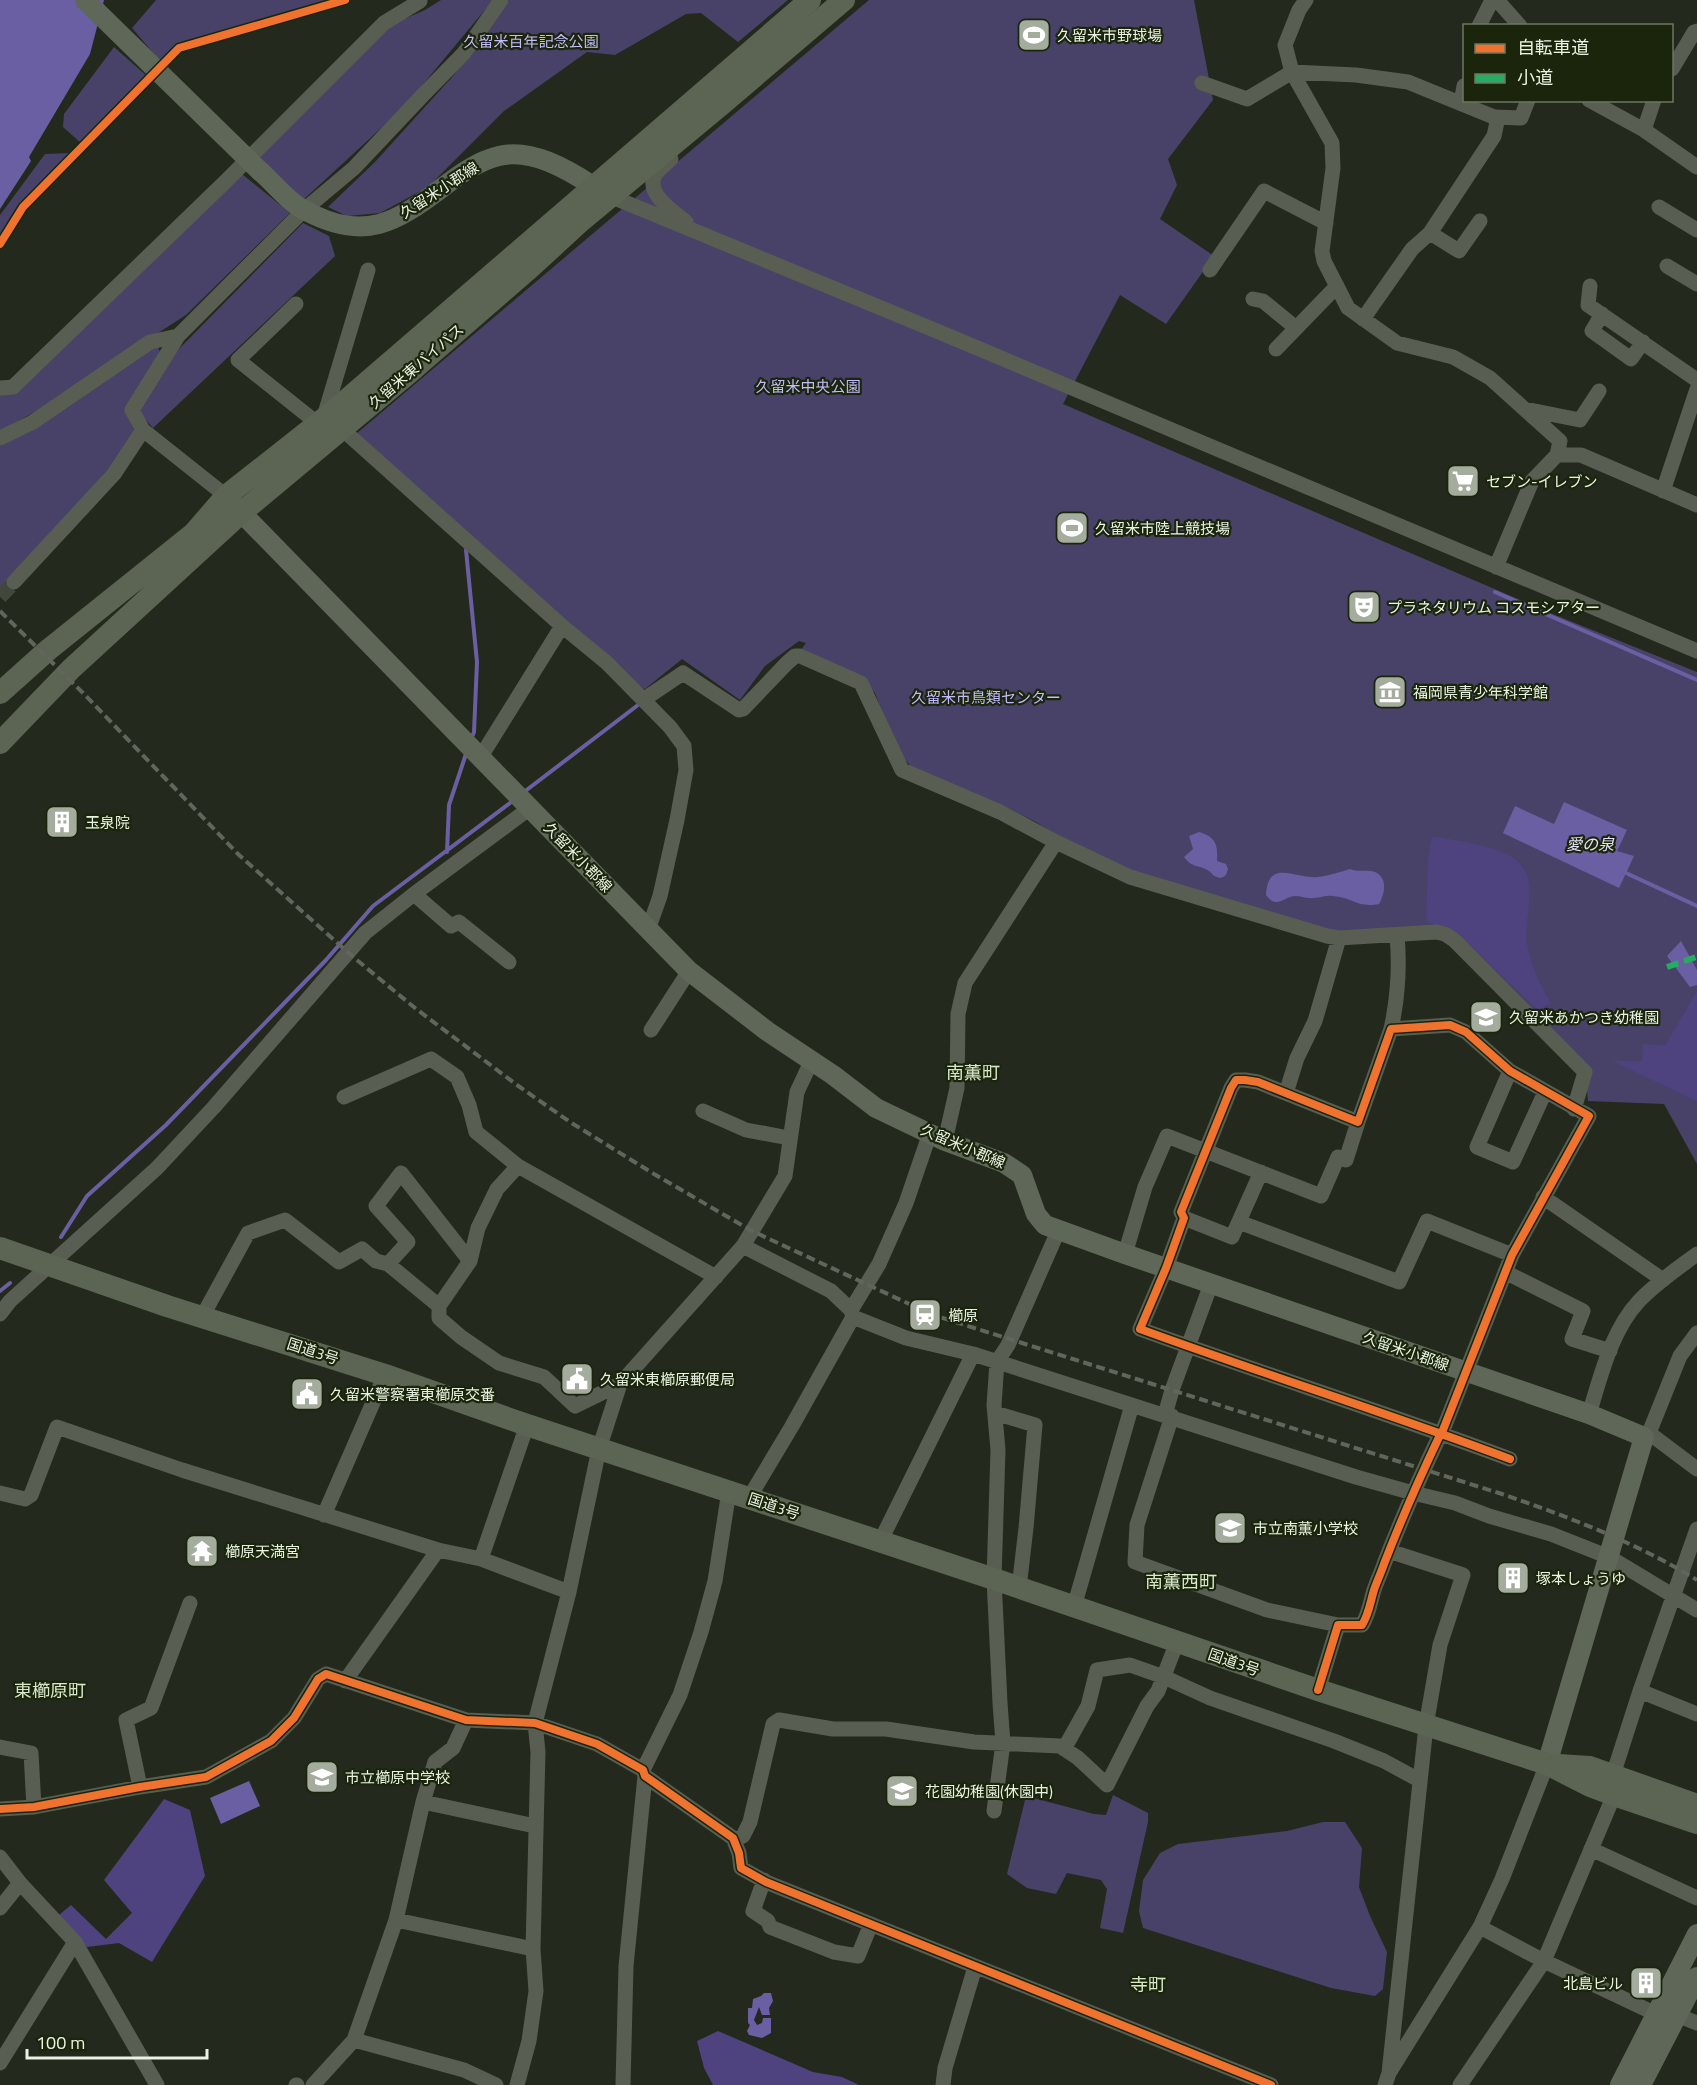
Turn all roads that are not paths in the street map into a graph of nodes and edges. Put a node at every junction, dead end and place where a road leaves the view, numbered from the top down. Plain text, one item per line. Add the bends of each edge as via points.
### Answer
1 (85, 0) edge
2 (501, 0) edge
3 (810, 0) edge
4 (844, 0) edge
5 (1306, 0) edge
6 (1492, 0) edge
7 (1497, 0) edge
8 (420, 2) dead end
9 (1480, 24) edge
10 (1518, 24) edge
11 (1697, 31) edge
12 (1673, 66) edge
13 (1292, 72) junction
14 (1202, 83) dead end
15 (1463, 92) edge
16 (1527, 102) edge
17 (1593, 102) edge
18 (1653, 102) edge
19 (1461, 103) junction
20 (722, 104) junction
21 (1498, 117) junction
22 (1644, 130) junction
23 (1697, 167) edge
24 (601, 191) junction
25 (298, 206) junction
26 (1659, 207) dead end
27 (1480, 220) dead end
28 (1326, 223) junction
29 (1697, 230) edge
30 (1430, 233) junction
31 (700, 234) junction
32 (1666, 266) dead end
33 (368, 270) dead end
34 (1210, 270) dead end
35 (1697, 284) edge
36 (1337, 286) junction
37 (1590, 286) dead end
38 (1252, 299) dead end
39 (296, 304) dead end
40 (1363, 319) junction
41 (1296, 328) junction
42 (178, 336) junction
43 (1276, 349) dead end
44 (1697, 380) edge
45 (0, 388) edge
46 (1697, 389) edge
47 (1599, 391) dead end
48 (1525, 409) junction
49 (310, 429) junction
50 (342, 429) junction
51 (143, 430) junction
52 (0, 438) edge
53 (1557, 455) junction
54 (1663, 491) junction
55 (226, 496) junction
56 (1697, 505) edge
57 (241, 513) junction
58 (1496, 567) junction
59 (14, 582) tunnel mouth
60 (562, 626) junction
61 (1697, 651) edge
62 (0, 693) edge
63 (643, 700) junction
64 (0, 743) edge
65 (480, 758) junction
66 (530, 808) junction
67 (1056, 842) junction
68 (414, 894) junction
69 (648, 930) junction
70 (1397, 935) junction
71 (1339, 938) junction
72 (509, 962) dead end
73 (689, 971) junction
74 (1391, 1029) junction
75 (651, 1030) dead end
76 (811, 1062) junction
77 (1510, 1071) junction
78 (1545, 1092) junction
79 (1286, 1093) junction
80 (344, 1097) dead end
81 (1574, 1109) junction
82 (703, 1111) dead end
83 (1358, 1122) junction
84 (938, 1137) junction
85 (789, 1138) junction
86 (1206, 1151) junction
87 (518, 1166) junction
88 (1261, 1172) junction
89 (1543, 1197) junction
90 (1184, 1218) junction
91 (1239, 1222) junction
92 (1059, 1229) junction
93 (743, 1246) junction
94 (0, 1248) edge
95 (1125, 1254) junction
96 (1697, 1254) edge
97 (1512, 1255) junction
98 (470, 1261) junction
99 (388, 1264) junction
100 (49, 1265) junction
101 (1166, 1268) junction
102 (1505, 1272) junction
103 (716, 1277) junction
104 (1662, 1280) junction
105 (1211, 1284) junction
106 (439, 1306) junction
107 (0, 1314) edge
108 (852, 1314) junction
109 (202, 1317) junction
110 (1697, 1333) edge
111 (1187, 1346) junction
112 (1610, 1351) junction
113 (973, 1354) junction
114 (997, 1362) junction
115 (1465, 1372) junction
116 (385, 1375) junction
117 (620, 1384) junction
118 (1132, 1405) junction
119 (995, 1413) junction
120 (1589, 1414) junction
121 (1168, 1416) junction
122 (527, 1425) junction
123 (1440, 1435) junction
124 (1646, 1435) junction
125 (599, 1449) junction
126 (1510, 1459) dead end
127 (1697, 1469) edge
128 (0, 1493) edge
129 (1413, 1493) junction
130 (739, 1495) junction
131 (324, 1515) junction
132 (1697, 1528) edge
133 (880, 1542) junction
134 (438, 1550) junction
135 (1389, 1551) junction
136 (1610, 1557) junction
137 (481, 1559) junction
138 (994, 1579) junction
139 (1019, 1588) junction
140 (569, 1592) junction
141 (1675, 1596) junction
142 (190, 1603) dead end
143 (1074, 1607) junction
144 (1697, 1610) edge
145 (1338, 1625) junction
146 (1177, 1642) junction
147 (1164, 1677) junction
148 (345, 1681) junction
149 (1318, 1690) junction
150 (1640, 1691) junction
151 (1697, 1714) edge
152 (466, 1720) junction
153 (535, 1724) junction
154 (1426, 1726) junction
155 (1003, 1743) junction
156 (0, 1747) edge
157 (1064, 1749) junction
158 (1547, 1764) junction
159 (644, 1773) junction
160 (1419, 1780) junction
161 (1614, 1785) junction
162 (140, 1787) junction
163 (423, 1802) junction
164 (1697, 1805) edge
165 (34, 1807) junction
166 (0, 1809) edge
167 (994, 1811) dead end
168 (1697, 1823) edge
169 (535, 1826) junction
170 (734, 1840) junction
171 (1591, 1849) junction
172 (0, 1857) edge
173 (764, 1880) junction
174 (20, 1883) junction
175 (1697, 1898) edge
176 (0, 1908) edge
177 (396, 1920) junction
178 (871, 1924) junction
179 (1480, 1928) junction
180 (1697, 1934) edge
181 (75, 1942) junction
182 (533, 1949) junction
183 (1544, 1961) junction
184 (975, 1967) junction
185 (1697, 1977) edge
186 (1656, 2014) junction
187 (1677, 2015) junction
188 (1697, 2023) edge
189 (354, 2040) junction
190 (0, 2063) edge
191 (1387, 2079) edge
192 (157, 2085) edge
193 (313, 2085) edge
194 (496, 2085) edge
195 (517, 2085) edge
196 (623, 2085) edge
197 (942, 2085) edge
198 (1271, 2085) edge
199 (1460, 2085) edge
200 (1620, 2085) edge
201 (1641, 2085) edge

1 - 25 main road, 久留米小郡線, bridge
2 - 25 street via 462,54 354,168
3 - 24 highway, 久留米東バイパス via 619,165
4 - 20 highway, 久留米東バイパス
5 - 13 street via 1285,45
6 - 9 street
7 - 10 street
8 - 45 street via 384,23 13,387
11 - 12 street
13 - 14 street via 1247,99
13 - 19 street via 1407,82
13 - 28 street via 1332,143
15 - 19 street
16 - 21 street via 1521,118
17 - 22 street
18 - 22 street
19 - 21 street
20 - 24 highway, 久留米東バイパス
20 - 31 street via 655,175 653,186 660,200
21 - 30 street via 1494,136
22 - 23 street
24 - 25 main road, 久留米小郡線 via 550,163 524,155 500,155 476,164 413,209 372,227 327,220
24 - 31 street
24 - 49 highway, 久留米東バイパス
24 - 50 highway, 久留米東バイパス
25 - 42 street
26 - 29 street
27 - 30 street via 1459,251
28 - 34 street via 1264,191
28 - 36 street via 1322,251
30 - 40 street via 1412,249
31 - 58 street
32 - 35 street
33 - 49 street via 324,417
36 - 40 street via 1348,308
36 - 41 street
37 - 44 street via 1588,305
38 - 41 street via 1263,301
39 - 49 street via 238,360
40 - 48 street via 1397,343 1454,357 1490,378
41 - 43 street
42 - 51 street via 132,410
42 - 52 street via 150,342 33,422
46 - 54 street
47 - 48 street via 1580,420
48 - 53 street via 1560,441
49 - 55 highway, 久留米東バイパス
50 - 57 highway, 久留米東バイパス
50 - 60 street
51 - 55 street
51 - 59 street via 114,474
53 - 54 street via 1581,455
53 - 58 street via 1532,481
54 - 56 street
55 - 57 main road, 久留米小郡線
55 - 62 highway, 久留米東バイパス via 194,533
57 - 64 highway, 久留米東バイパス via 71,669
57 - 65 main road, 久留米小郡線
58 - 61 street
60 - 63 street via 607,663
60 - 65 street
63 - 67 street via 683,673 743,710 787,663 801,656 861,683 902,770 1000,812
63 - 69 street via 684,747 686,770 668,863
65 - 66 main road, 久留米小郡線
66 - 68 street
66 - 69 main road, 久留米小郡線
67 - 71 street via 1130,877
67 - 84 street via 965,983 958,1014 957,1088
68 - 72 street via 451,926 459,922
68 - 100 street via 365,933 156,1168
69 - 73 main road, 久留米小郡線
70 - 71 street
70 - 74 street via 1400,969
70 - 81 street via 1436,932 1454,940 1585,1072
71 - 79 street via 1315,1021
73 - 75 street
73 - 76 main road, 久留米小郡線
74 - 77 street via 1450,1025 1466,1032
74 - 83 street
76 - 84 main road, 久留米小郡線 via 876,1108
76 - 85 street via 797,1092
77 - 78 street
77 - 78 street via 1477,1147 1513,1162
78 - 81 street
79 - 83 street
79 - 86 street via 1258,1082 1236,1080
80 - 87 street via 431,1059 457,1077 476,1132
81 - 89 street via 1589,1116
82 - 85 street via 746,1130
83 - 88 street via 1346,1160 1338,1157 1322,1196
84 - 92 main road, 久留米小郡線 via 1004,1162 1022,1175 1036,1214 1045,1225
84 - 108 street
85 - 93 street via 785,1176
86 - 88 street
86 - 90 street via 1181,1212
86 - 95 street via 1167,1137 1145,1187
87 - 98 street via 496,1189 478,1228
87 - 103 street
88 - 91 street
89 - 97 street
89 - 104 street
90 - 91 street via 1232,1237
90 - 101 street
91 - 97 street via 1399,1282 1427,1221
92 - 95 main road, 久留米小郡線
92 - 114 street
93 - 103 street
93 - 108 street via 831,1292
94 - 100 highway, 国道3号
95 - 101 main road, 久留米小郡線
96 - 104 street
97 - 102 street
98 - 99 street via 401,1173 376,1206 408,1242
98 - 106 street
99 - 106 street
99 - 109 street via 376,1262 363,1250 339,1262 285,1220 248,1233
100 - 107 street
100 - 109 highway, 国道3号
101 - 105 main road, 久留米小郡線
101 - 111 street via 1140,1329
102 - 112 street via 1582,1311 1572,1339
102 - 115 street
103 - 117 street
104 - 112 street via 1638,1302
105 - 111 street
105 - 115 main road, 久留米小郡線
106 - 117 street via 439,1318 461,1337 499,1363 544,1377 575,1406
108 - 113 street via 906,1338
108 - 130 street via 792,1426
109 - 116 highway, 国道3号
110 - 124 street via 1680,1356
111 - 121 street
111 - 123 street
112 - 120 street
113 - 114 street
113 - 133 street
114 - 118 street
114 - 119 street
115 - 120 main road, 久留米小郡線
115 - 123 street
116 - 122 highway, 国道3号
116 - 131 street
117 - 125 street
118 - 121 street
118 - 143 street
119 - 138 street via 998,1450
119 - 139 street via 1035,1425
120 - 124 main road, 久留米小郡線
121 - 129 street
121 - 145 street via 1137,1525 1135,1562 1266,1610
122 - 125 highway, 国道3号
122 - 137 street
123 - 126 street
123 - 129 street
124 - 127 street
124 - 136 main road
125 - 130 highway, 国道3号
125 - 140 street
128 - 131 street via 25,1500 31,1495 57,1427
129 - 135 street
129 - 136 street via 1551,1534
130 - 133 highway, 国道3号
130 - 159 street via 681,1695
131 - 134 street
132 - 141 street
133 - 138 highway, 国道3号
134 - 137 street
134 - 148 street
135 - 145 street via 1362,1625
135 - 154 street via 1463,1575 1440,1645
136 - 141 street
136 - 158 main road
137 - 140 street
138 - 139 highway, 国道3号
138 - 155 street
139 - 143 highway, 国道3号
140 - 153 street
141 - 144 street
141 - 150 street
142 - 162 street via 151,1708 126,1720
143 - 146 highway, 国道3号
145 - 149 street
146 - 147 street
146 - 149 highway, 国道3号
147 - 157 street via 1130,1665 1097,1670 1088,1706
147 - 157 street via 1107,1785
147 - 160 street via 1210,1698 1384,1761
148 - 152 street
148 - 162 street via 326,1674 318,1679 294,1718 271,1741 206,1777
149 - 154 highway, 国道3号
150 - 151 street
150 - 161 street
152 - 153 street
152 - 163 street via 453,1748 435,1762
153 - 159 street via 597,1744
153 - 169 street
154 - 158 highway, 国道3号
154 - 160 street
155 - 157 street
155 - 167 street
155 - 170 street via 886,1730 833,1729 779,1720 773,1724 750,1822 744,1836
156 - 165 street via 31,1753
158 - 161 highway, 国道3号 via 1590,1767
158 - 179 street
159 - 170 street
159 - 196 street via 626,1966
160 - 191 street
161 - 164 highway, 国道3号
161 - 168 highway, 国道3号
161 - 171 street
162 - 165 street
163 - 169 street
163 - 177 street
165 - 166 street
169 - 182 street
170 - 173 street via 741,1868
171 - 175 street
171 - 183 street
172 - 174 street
173 - 178 street
173 - 178 street via 753,1911 770,1927 834,1953 858,1956
174 - 176 street
174 - 181 street
177 - 182 street
177 - 189 street
178 - 184 street
179 - 183 street
179 - 191 street
180 - 186 main road
181 - 190 street
181 - 192 street
182 - 195 street via 536,1991 529,2041
183 - 186 street
183 - 199 street
184 - 197 street
184 - 198 street
185 - 187 main road
186 - 187 street
186 - 200 main road
187 - 188 street
187 - 201 main road
189 - 193 street
189 - 194 street via 464,2070

